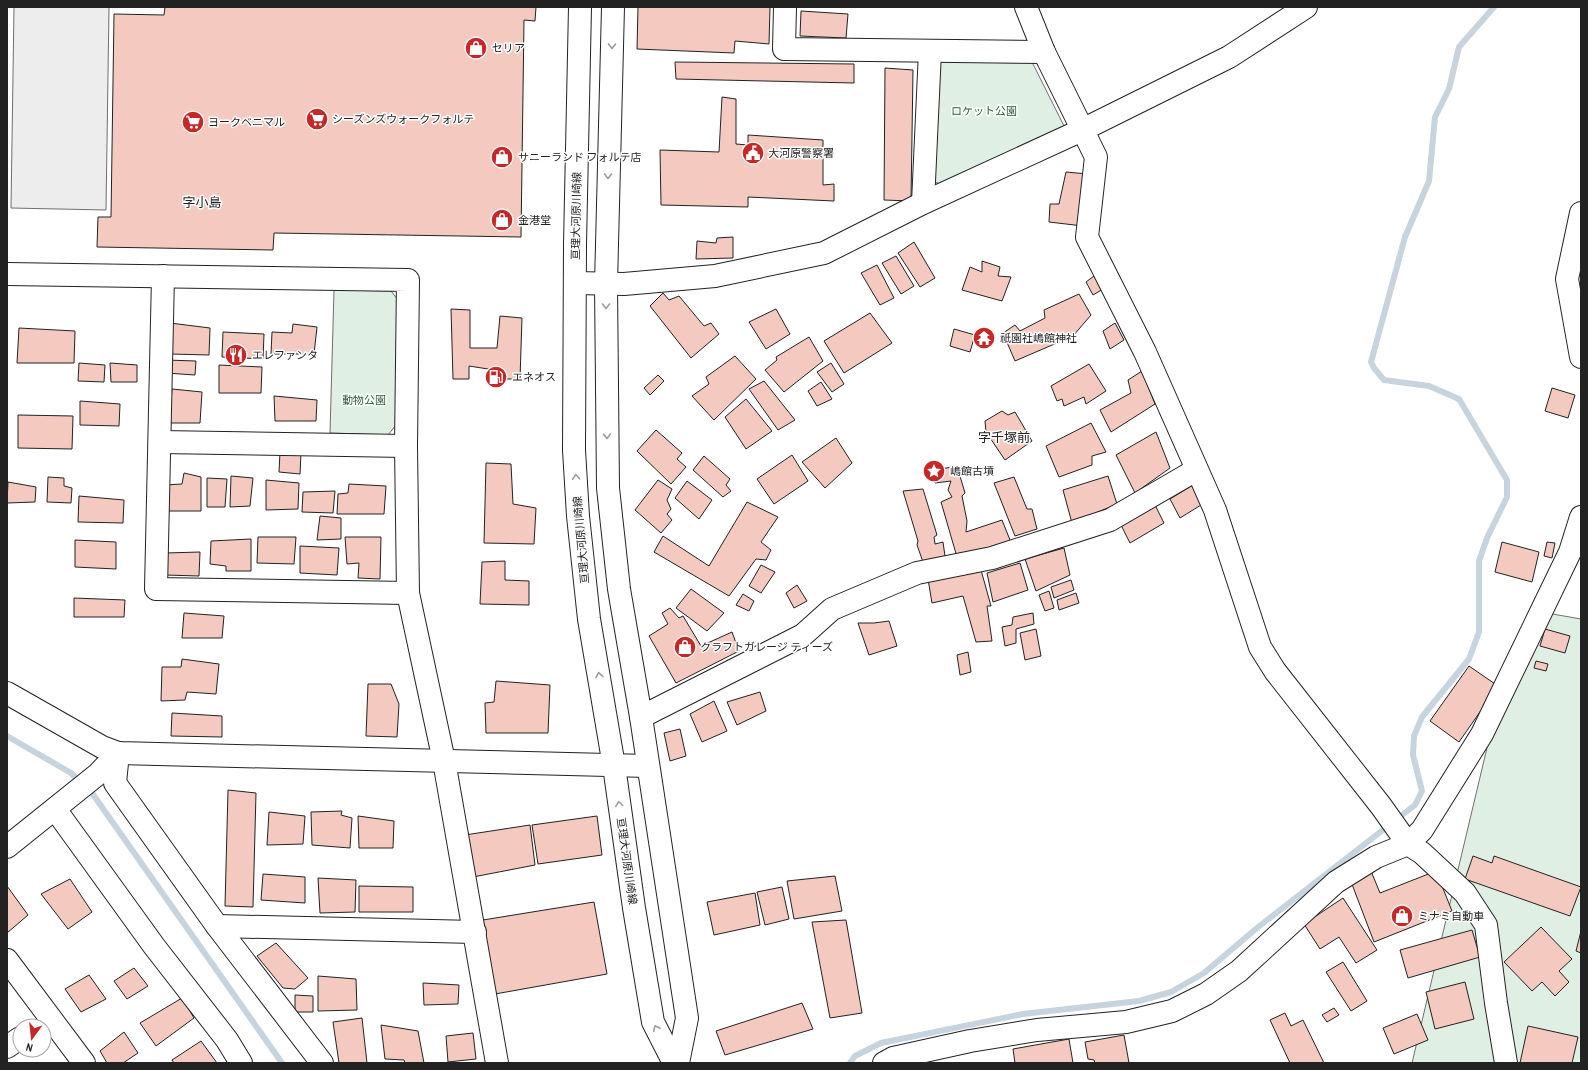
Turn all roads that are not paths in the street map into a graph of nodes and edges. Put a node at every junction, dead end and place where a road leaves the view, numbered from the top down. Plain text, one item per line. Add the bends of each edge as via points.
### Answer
1 (580, 7) edge
2 (612, 7) edge
3 (785, 7) edge
4 (1026, 7) edge
5 (1306, 7) edge
6 (930, 51) junction
7 (1044, 52) junction
8 (1082, 130) junction
9 (923, 204) junction
10 (1581, 213) edge
11 (7, 274) edge
12 (163, 276) junction
13 (576, 283) junction
14 (606, 284) junction
15 (1581, 357) edge
16 (160, 442) junction
17 (406, 446) junction
18 (1196, 470) junction
19 (1581, 517) edge
20 (408, 593) junction
21 (7, 693) edge
22 (640, 717) junction
23 (118, 753) junction
24 (444, 761) junction
25 (614, 766) junction
26 (648, 766) junction
27 (55, 809) junction
28 (1403, 837) junction
29 (7, 847) edge
30 (217, 926) junction
31 (475, 932) junction
32 (7, 960) edge
33 (41, 1018) edge
34 (52, 1031) edge
35 (84, 1063) edge
36 (240, 1063) edge
37 (322, 1063) edge
38 (497, 1063) edge
39 (674, 1063) edge
40 (678, 1063) edge
41 (884, 1063) edge
42 (1506, 1063) edge

1 - 13 street, 亘理大河原川崎線
2 -> 14 street
3 - 6 street via 784,49
4 - 7 street
5 - 8 street via 1229,57
6 - 7 street
6 - 9 street
7 - 8 street
8 - 9 street
8 - 18 street via 1096,157 1087,237 1145,352
9 - 14 street via 824,253 714,276
10 - 15 street via 1567,279
11 - 12 street
12 - 16 street
12 - 17 street via 408,280
13 - 14 street
25 -> 13 street, 亘理大河原川崎線 via 589,619 578,516 574,450
14 -> 22 street via 608,488 618,589
16 - 17 street
16 - 20 street via 156,589
17 - 20 street
18 - 22 street via 1110,520 992,558 917,573 832,609 803,635
18 - 28 street via 1215,510 1260,647 1275,671
19 - 28 street via 1570,552 1482,734 1422,830
20 - 24 street
21 - 23 street via 102,747
22 - 26 street
23 - 24 street
23 - 27 street via 98,774
23 - 30 street via 115,783
24 - 25 street
24 - 31 street
25 - 26 street
39 -> 25 street, 亘理大河原川崎線 via 653,1022
26 - 40 street via 687,1018
27 - 29 street
27 - 36 street via 154,946 227,1040
28 - 41 street via 1336,882 1239,971 1206,994 1172,1011 1126,1022 1037,1030 970,1041 893,1058
28 - 42 street via 1466,893 1486,925
30 - 31 street
30 - 37 street
31 - 38 street
32 - 33 street
34 - 35 street

